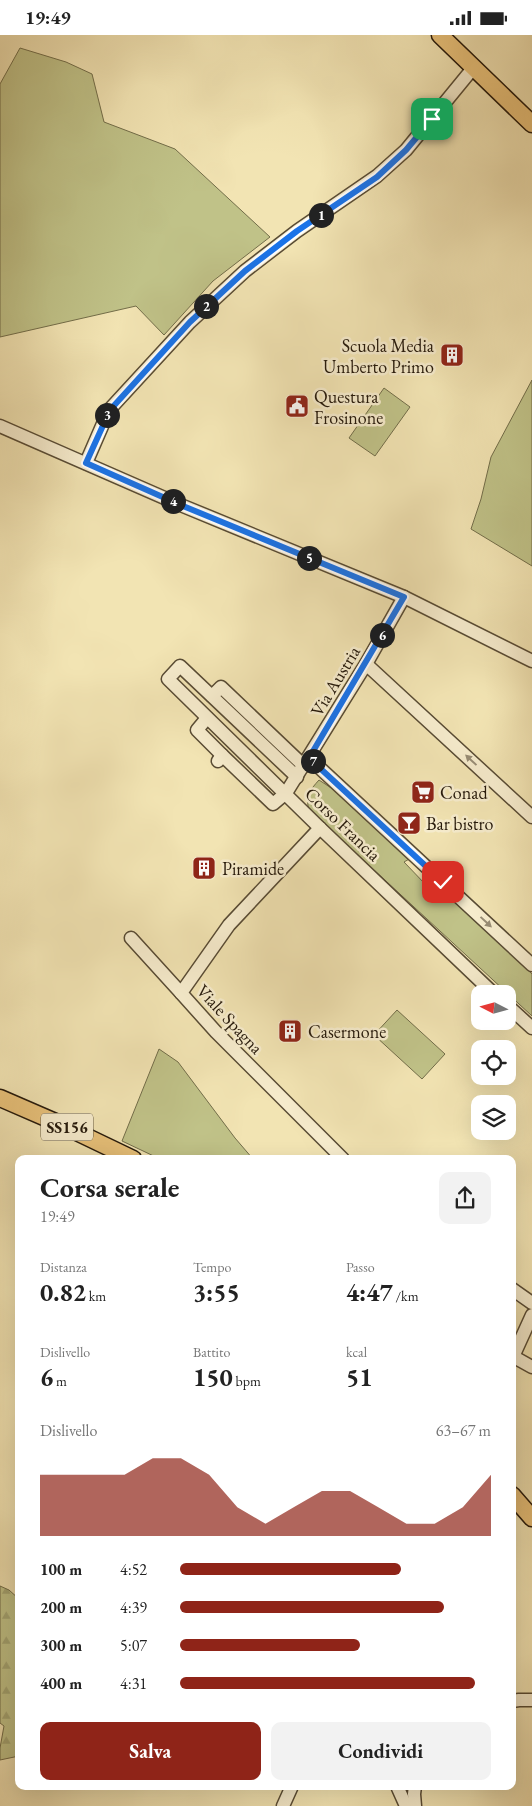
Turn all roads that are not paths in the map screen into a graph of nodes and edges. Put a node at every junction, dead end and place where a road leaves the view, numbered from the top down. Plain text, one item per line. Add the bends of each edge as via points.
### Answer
1 (440, 35) edge
2 (474, 67) junction
3 (532, 124) edge
4 (0, 425) edge
5 (86, 463) junction
6 (404, 597) junction
7 (532, 661) edge
8 (366, 664) junction
9 (207, 717) junction
10 (303, 767) junction
11 (286, 793) junction
12 (532, 817) edge
13 (320, 828) junction
14 (131, 938) dead end
15 (532, 965) edge
16 (485, 985) edge
17 (180, 993) junction
18 (516, 1013) edge
19 (532, 1028) edge
20 (0, 1098) edge
21 (125, 1155) edge
22 (339, 1155) edge
23 (516, 1292) edge
24 (532, 1303) edge
25 (532, 1315) edge
26 (516, 1351) edge
27 (516, 1359) edge
28 (532, 1367) edge
29 (516, 1500) edge
30 (532, 1518) edge
31 (516, 1700) edge
32 (532, 1700) edge
33 (290, 1790) edge
34 (399, 1790) edge
35 (414, 1790) edge
36 (283, 1806) edge
37 (406, 1806) edge
38 (415, 1806) edge

1 - 2 main road
2 - 3 main road
2 - 5 street via 406,150 377,177 253,265 190,322 110,410
4 - 5 street
5 - 6 street
6 - 7 street
6 - 8 street, Via Austria
8 - 10 street, Via Austria
12 -> 8 street
9 - 10 street, Corso Francia via 168,679 180,666 212,696
9 - 11 street, Corso Francia
9 - 11 street via 197,730 220,758 273,804
10 - 11 street, Via Austria
10 -> 15 street
11 - 13 street, Corso Francia
13 - 16 street, Corso Francia
13 - 17 street, Viale Spagna via 229,925
14 - 17 street
17 - 22 street, Viale Spagna
18 - 19 street
20 - 21 main road, SS156
23 - 24 street
25 - 26 street
27 - 28 street
29 - 30 main road
31 - 32 street
33 - 36 street
34 - 37 street
35 - 38 street

